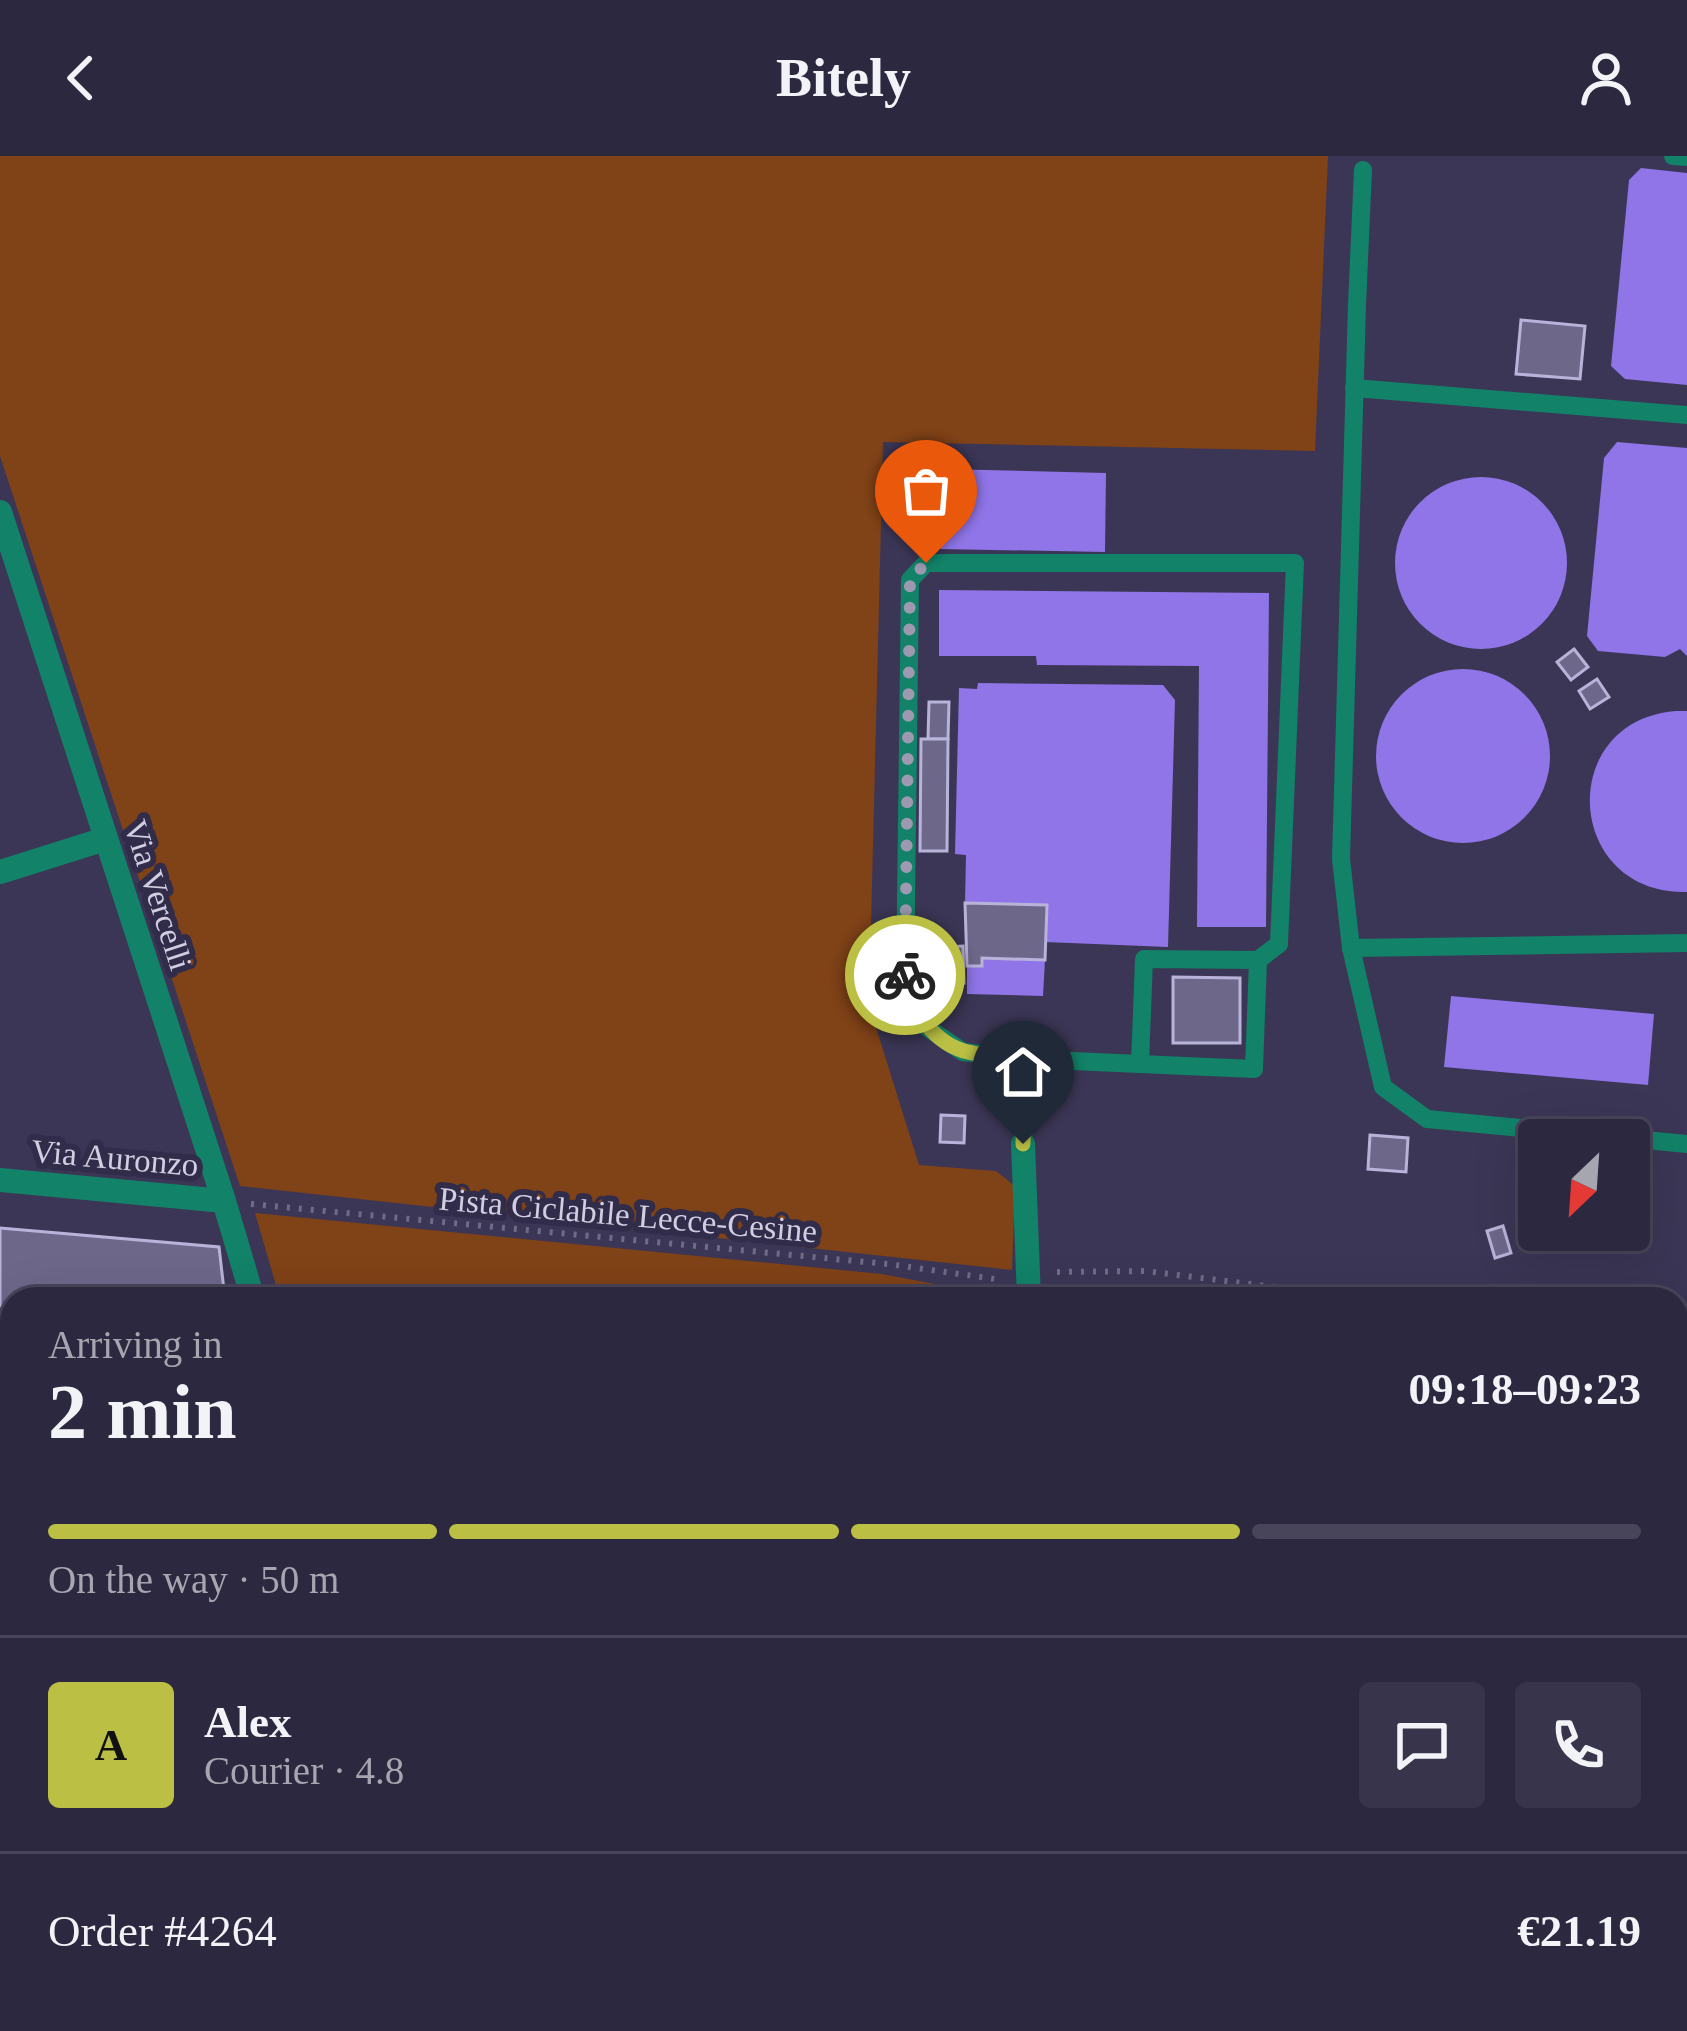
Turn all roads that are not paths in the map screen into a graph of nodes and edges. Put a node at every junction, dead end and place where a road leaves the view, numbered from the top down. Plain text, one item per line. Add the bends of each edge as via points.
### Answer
1 (1672, 156) edge
2 (1687, 157) edge
3 (1363, 170) dead end
4 (1354, 388) junction
5 (1687, 415) edge
6 (0, 512) edge
7 (105, 838) junction
8 (0, 872) edge
9 (1687, 944) edge
10 (1351, 949) junction
11 (1258, 960) junction
12 (1026, 1059) junction
13 (1140, 1064) junction
14 (1023, 1144) joint
15 (1687, 1144) edge
16 (0, 1180) edge
17 (224, 1201) junction
18 (249, 1287) edge
19 (1028, 1287) edge

1 - 2 lane
3 - 4 lane
4 - 5 lane
4 - 10 lane via 1341,859
6 - 7 street, Via Vercelli
7 - 8 street
7 - 17 street, Via Vercelli
9 - 10 lane
10 - 15 lane via 1383,1088 1427,1119
11 - 12 lane via 1279,944 1294,563 926,563 910,580 905,983 925,1026 964,1052
11 - 13 lane via 1144,959
11 - 13 lane via 1254,1069
12 - 13 lane
12 - 14 lane
14 - 19 street
16 - 17 street, Via Auronzo
17 - 18 street, Via Vercelli

